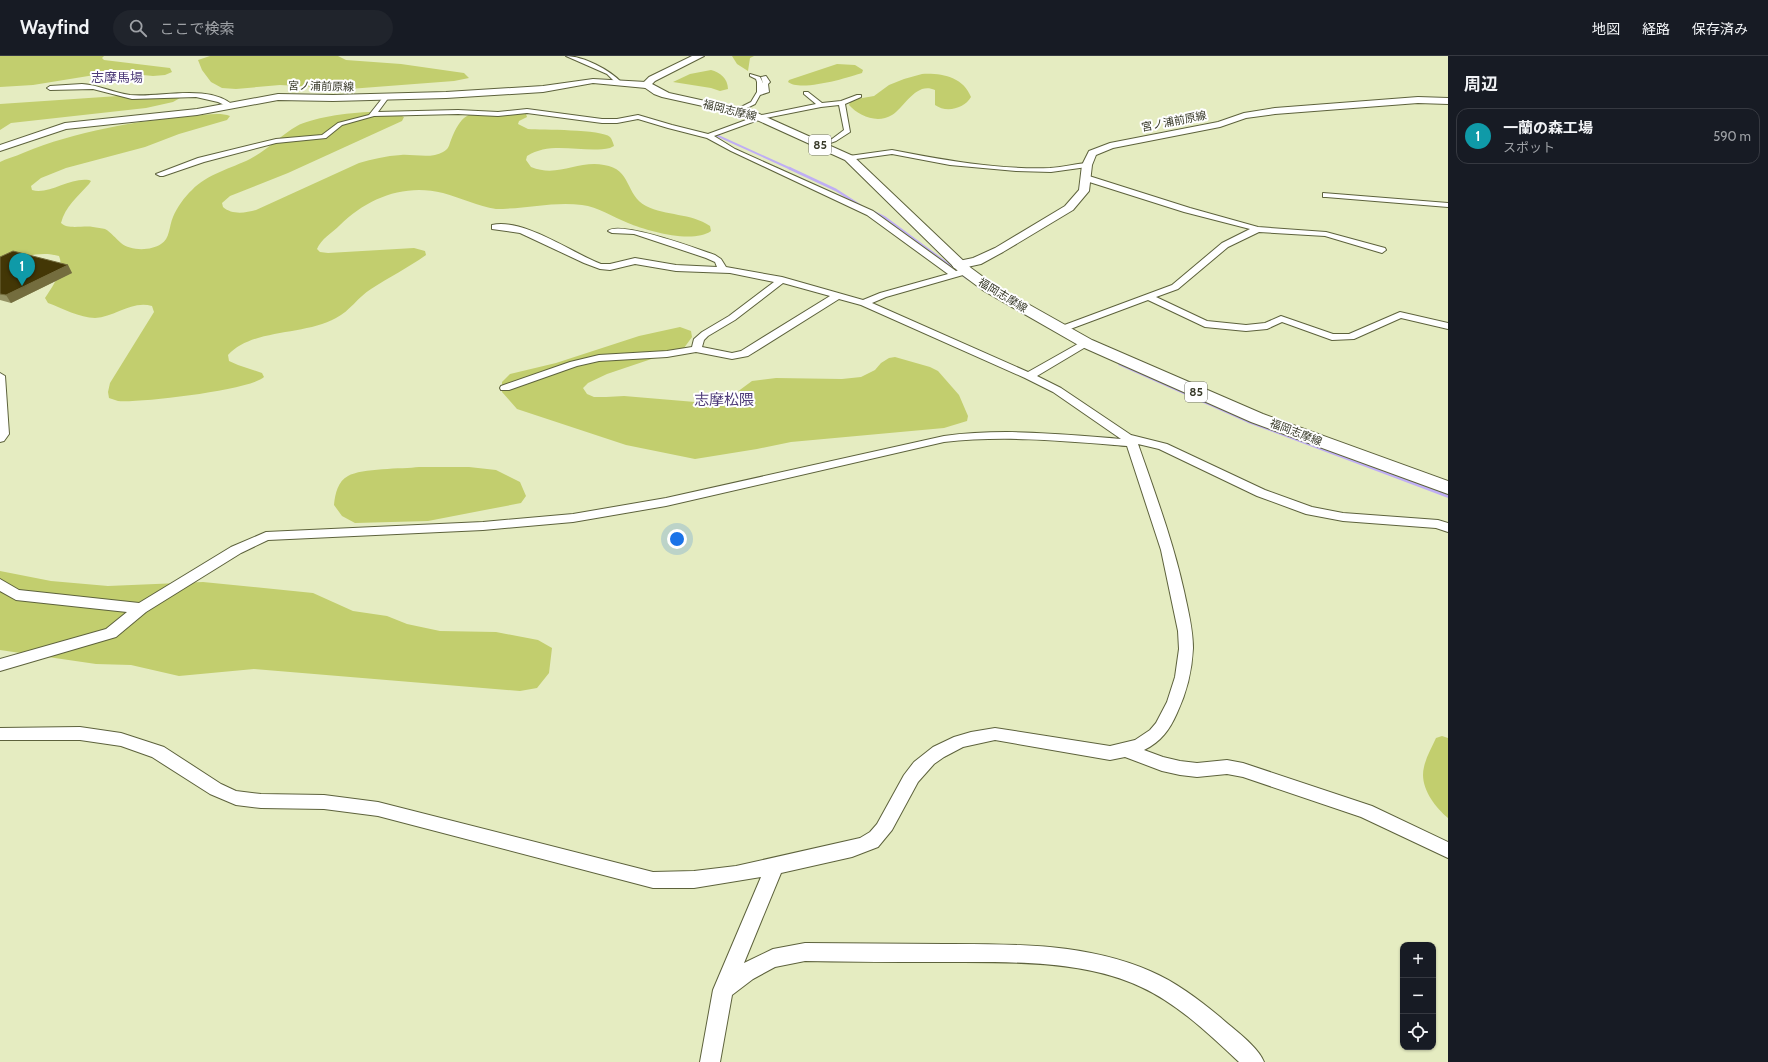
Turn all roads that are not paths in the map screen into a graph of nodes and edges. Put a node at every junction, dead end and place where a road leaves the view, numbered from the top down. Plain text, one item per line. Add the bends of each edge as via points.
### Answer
1 (569, 56) edge
2 (699, 56) edge
3 (752, 75) dead end
4 (764, 77) dead end
5 (618, 82) junction
6 (646, 85) junction
7 (50, 88) dead end
8 (806, 93) dead end
9 (758, 94) junction
10 (859, 96) dead end
11 (386, 97) junction
12 (1448, 101) edge
13 (842, 103) junction
14 (231, 106) junction
15 (822, 106) junction
16 (737, 111) junction
17 (372, 114) junction
18 (758, 117) junction
19 (709, 136) junction
20 (819, 145) junction
21 (0, 148) edge
22 (849, 158) junction
23 (1087, 165) junction
24 (160, 174) dead end
25 (1086, 178) junction
26 (1326, 195) dead end
27 (1448, 205) edge
28 (495, 227) dead end
29 (1258, 229) junction
30 (612, 231) dead end
31 (1382, 250) dead end
32 (722, 270) junction
33 (959, 270) junction
34 (782, 280) junction
35 (837, 296) junction
36 (1149, 297) junction
37 (864, 303) junction
38 (1448, 326) edge
39 (1062, 330) junction
40 (1082, 345) junction
41 (696, 349) junction
42 (0, 376) edge
43 (1029, 376) junction
44 (505, 388) dead end
45 (0, 439) edge
46 (1129, 440) junction
47 (1448, 488) edge
48 (1448, 528) edge
49 (0, 584) edge
50 (141, 608) junction
51 (0, 665) edge
52 (0, 734) edge
53 (1128, 751) junction
54 (1448, 850) edge
55 (775, 866) junction
56 (723, 990) junction
57 (710, 1062) edge
58 (1254, 1062) edge

1 - 5 street via 609,73
2 - 6 main road via 652,79
3 - 9 street via 760,82
4 - 9 street via 767,82 766,91
5 - 6 main road, 宮ノ浦前原線
5 - 11 main road, 宮ノ浦前原線 via 594,81 543,89
6 - 16 main road, 福岡志摩線 / 85 via 666,95
7 - 14 street via 92,87 131,97 208,96 223,100
8 - 15 street
9 - 16 street via 753,103
10 - 13 street
11 - 14 main road, 宮ノ浦前原線 via 292,96
11 - 17 street
12 - 23 main road, 宮ノ浦前原線 via 1418,100 1275,111 1244,116 1220,124 1110,146 1092,153
13 - 15 street
13 - 20 street via 848,131 834,140
14 - 21 main road, 宮ノ浦前原線 via 184,114 65,126
15 - 18 street
16 - 18 main road, 福岡志摩線 / 85
17 - 19 street via 498,114 527,110 602,121 642,118
17 - 24 street via 336,126 324,137 276,141 201,160
18 - 19 street
18 - 20 main road, 福岡志摩線 / 85
19 - 33 street via 733,150 870,214
20 - 22 main road, 福岡志摩線 / 85
22 - 23 street via 892,152 950,163 1016,169 1052,170
22 - 33 main road, 福岡志摩線 / 85
23 - 25 main road
25 - 29 street
25 - 33 main road via 1084,191 1069,208 1000,250
26 - 27 street
28 - 32 street via 522,230 600,266 635,262 676,268
29 - 31 street via 1326,234
29 - 36 street via 1225,245 1175,287
30 - 32 street via 635,232 709,256 721,263
32 - 34 street
33 - 37 street via 883,294
33 - 39 main road, 福岡志摩線 / 85
34 - 35 street
34 - 41 street via 732,318 705,334 699,339
35 - 37 street
35 - 41 street via 744,354 732,356
36 - 38 street via 1205,324 1246,328 1267,326 1281,319 1332,337 1352,337 1400,315
36 - 39 street
37 - 43 street
39 - 40 main road, 福岡志摩線 / 85
40 - 43 street
40 - 47 main road, 福岡志摩線 / 85 via 1257,418
41 - 44 street via 586,361
42 - 45 street via 3,434
43 - 46 street via 1057,390
46 - 48 street via 1163,446 1261,493 1310,511 1343,517 1438,524
46 - 50 street via 966,435 666,502 574,518 483,526 266,536 236,550
46 - 53 street via 1172,564 1184,616 1186,657 1179,692 1162,728 1150,740
49 - 50 street via 16,595
50 - 51 street via 111,633
52 - 55 street via 74,734 121,739 158,752 210,786 238,798 319,802 378,809 653,880 699,880
53 - 54 street via 1180,768 1197,770 1227,767 1243,770 1366,812
53 - 55 street via 1110,753 995,734 976,735 957,741 923,763 873,840 857,847
55 - 56 street
56 - 57 street
56 - 58 street via 746,972 773,958 805,952 1016,954 1080,959 1144,979 1172,995 1213,1024

